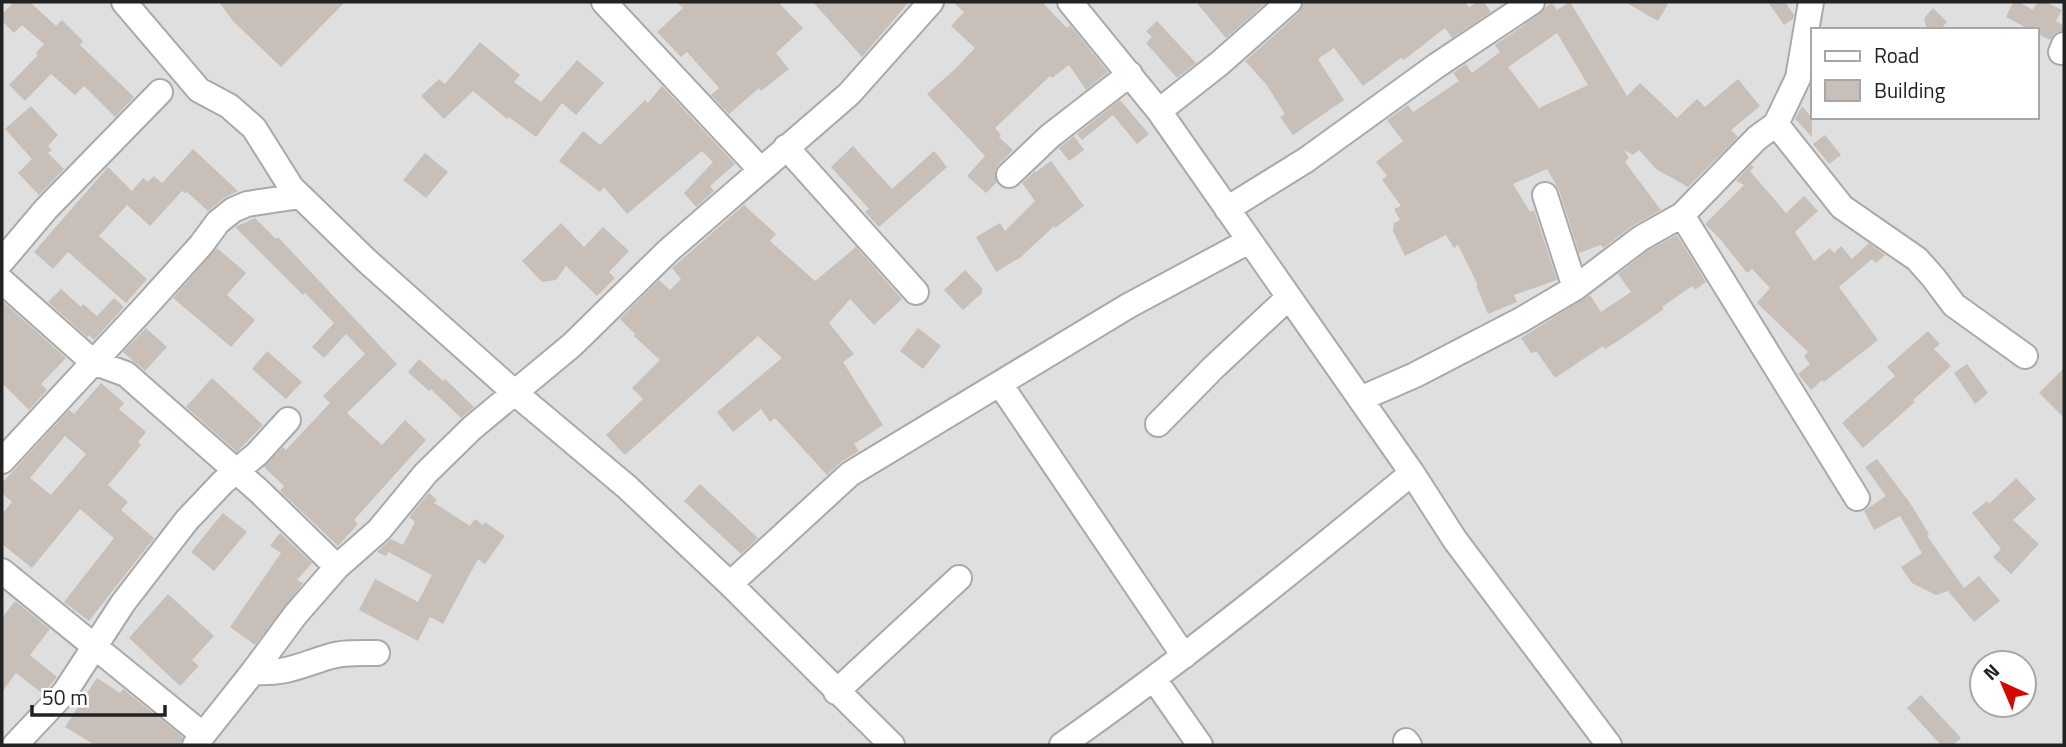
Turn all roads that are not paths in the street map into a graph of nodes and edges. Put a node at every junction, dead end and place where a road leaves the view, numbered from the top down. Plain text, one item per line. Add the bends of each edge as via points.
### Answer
1 (124, 2) edge
2 (604, 2) edge
3 (931, 2) edge
4 (1070, 2) edge
5 (1289, 2) edge
6 (1532, 2) edge
7 (1811, 2) edge
8 (1130, 74) junction
9 (160, 92) dead end
10 (1159, 111) junction
11 (1776, 124) junction
12 (786, 147) junction
13 (760, 169) junction
14 (1009, 175) dead end
15 (1545, 195) dead end
16 (300, 196) junction
17 (1227, 209) junction
18 (1682, 215) junction
19 (1250, 241) junction
20 (2, 261) edge
21 (2, 281) edge
22 (1575, 288) junction
23 (916, 292) dead end
24 (1288, 298) junction
25 (2025, 356) dead end
26 (93, 362) junction
27 (1000, 384) junction
28 (514, 392) junction
29 (1360, 399) junction
30 (288, 420) dead end
31 (1158, 424) dead end
32 (2, 461) edge
33 (1412, 473) junction
34 (1857, 498) dead end
35 (337, 567) junction
36 (2, 571) edge
37 (959, 578) dead end
38 (730, 584) junction
39 (93, 646) junction
40 (377, 653) dead end
41 (1184, 656) junction
42 (253, 672) junction
43 (1154, 679) junction
44 (836, 692) junction
45 (198, 740) edge
46 (15, 745) edge
47 (892, 745) edge
48 (1062, 745) edge
49 (1200, 745) edge
50 (1609, 745) edge

1 - 16 street via 199,90 229,106 254,128
2 - 13 street
3 - 12 street via 849,94
4 - 8 street
5 - 10 street
6 - 17 street via 1306,160
7 - 11 street via 1798,78
8 - 10 street
8 - 14 street via 1050,136
9 - 20 street
10 - 17 street
11 - 18 street via 1756,138
11 - 25 street via 1842,207 1917,259 1954,305
12 - 13 street
12 - 23 street
13 - 28 street via 572,345
15 - 22 street
16 - 26 street via 247,204 218,222
16 - 28 street
17 - 19 street
18 - 22 street via 1641,238
18 - 34 street
19 - 24 street
19 - 27 street via 1129,306
21 - 26 street
22 - 29 street via 1521,320
24 - 29 street
24 - 31 street
26 - 32 street
26 - 35 street via 125,374 260,492
27 - 38 street via 850,474
27 - 41 street
28 - 35 street via 426,473 379,530
28 - 38 street
29 - 33 street
30 - 39 street via 187,520
33 - 41 street
33 - 50 street via 1455,540
35 - 42 street
36 - 39 street
37 - 44 street
38 - 44 street
39 - 45 street
39 - 46 street via 65,692
40 - 42 street via 329,657 274,674
41 - 43 street
42 - 45 street
43 - 48 street
43 - 49 street
44 - 47 street

